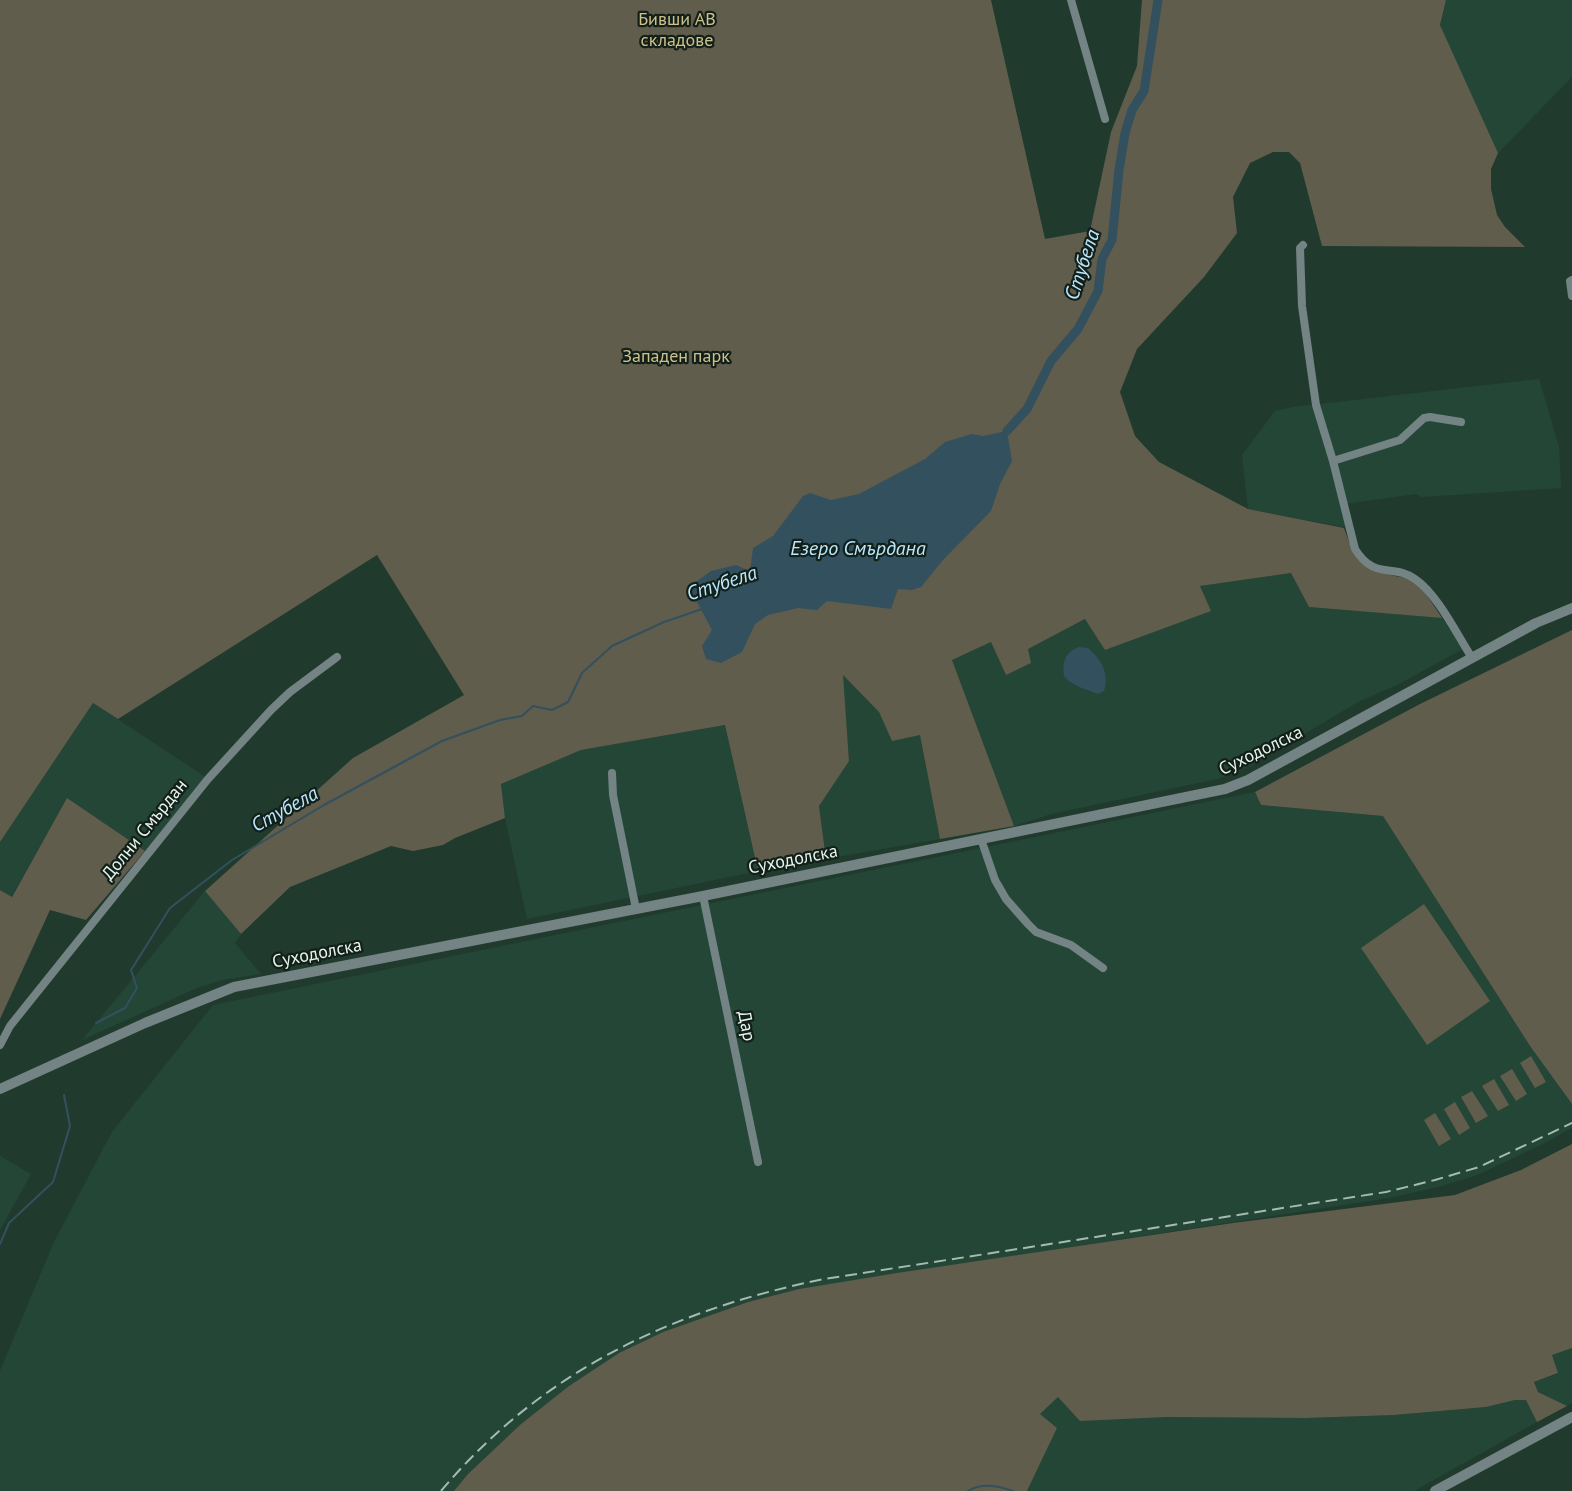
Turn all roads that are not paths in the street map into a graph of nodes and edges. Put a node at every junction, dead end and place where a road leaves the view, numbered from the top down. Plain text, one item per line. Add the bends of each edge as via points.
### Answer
1 (1071, 0) edge
2 (1106, 119) dead end
3 (1303, 245) dead end
4 (1571, 280) edge
5 (1572, 296) edge
6 (1461, 422) dead end
7 (1333, 461) junction
8 (1572, 608) edge
9 (337, 657) dead end
10 (1472, 657) junction
11 (612, 773) dead end
12 (981, 839) junction
13 (703, 896) junction
14 (636, 909) junction
15 (1103, 968) dead end
16 (0, 1045) edge
17 (0, 1089) edge
18 (758, 1162) dead end
19 (1572, 1417) edge
20 (1435, 1491) edge

1 - 2 street
3 - 7 street via 1302,306 1316,405
4 - 5 street
6 - 7 street via 1424,418 1400,440
7 - 10 street via 1350,534 1361,559 1373,568 1417,580 1432,595
8 - 10 street, Суходолска
9 - 16 street, Долни Смърдан via 277,704 208,780 10,1026
10 - 12 street, Суходолска via 1226,789
11 - 14 street
12 - 13 street, Суходолска
12 - 15 street via 995,880 1028,924 1036,932 1071,945
13 - 14 street, Суходолска
13 - 18 street, Дар
14 - 17 street, Суходолска via 234,987
19 - 20 street

